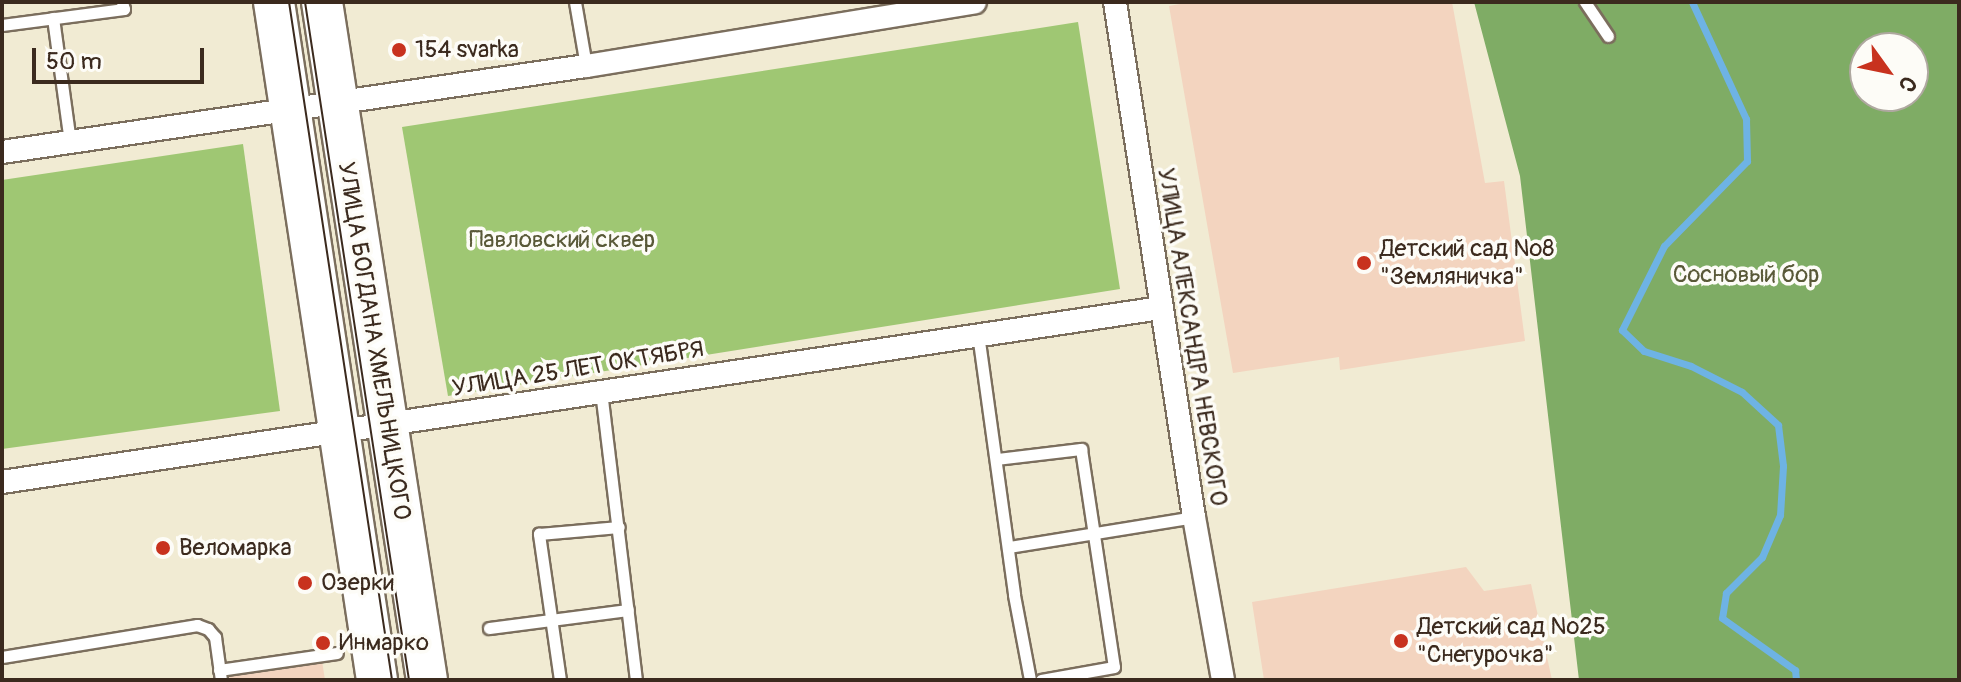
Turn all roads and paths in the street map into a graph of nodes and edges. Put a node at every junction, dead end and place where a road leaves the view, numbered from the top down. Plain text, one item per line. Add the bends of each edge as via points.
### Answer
1 (122, 2) edge
2 (274, 2) edge
3 (322, 2) edge
4 (575, 2) edge
5 (975, 2) edge
6 (1115, 2) edge
7 (1585, 2) edge
8 (863, 12) edge
9 (53, 18) junction
10 (2, 25) edge
11 (1608, 36) dead end
12 (586, 66) junction
13 (336, 101) junction
14 (291, 109) junction
15 (70, 142) junction
16 (2, 152) edge
17 (1161, 308) junction
18 (978, 333) junction
19 (601, 391) junction
20 (388, 425) junction
21 (340, 432) junction
22 (997, 459) junction
23 (2, 482) edge
24 (1194, 517) junction
25 (619, 527) junction
26 (1094, 533) junction
27 (1009, 547) junction
28 (628, 610) junction
29 (551, 619) junction
30 (489, 628) dead end
31 (337, 653) dead end
32 (2, 657) edge
33 (220, 675) edge
34 (377, 680) edge
35 (427, 680) edge
36 (560, 680) edge
37 (636, 680) edge
38 (1030, 680) edge
39 (1041, 680) edge
40 (1223, 680) edge

1 - 9 lane via 124,9
2 - 14 highway, УЛИЦА БОГДАНА ХМЕЛЬНИЦКОГО
3 - 13 highway, УЛИЦА БОГДАНА ХМЕЛЬНИЦКОГО
4 - 12 lane
5 - 8 street
6 - 17 street, УЛИЦА АЛЕКСАНДРА НЕВСКОГО
7 - 11 lane
8 - 12 street
9 - 10 lane
9 - 15 lane
12 - 13 street
13 - 14 street
13 - 20 highway, УЛИЦА БОГДАНА ХМЕЛЬНИЦКОГО
14 - 15 street
14 - 21 highway, УЛИЦА БОГДАНА ХМЕЛЬНИЦКОГО
15 - 16 street
17 - 18 street, УЛИЦА 25 ЛЕТ ОКТЯБРЯ
17 - 24 street, УЛИЦА АЛЕКСАНДРА НЕВСКОГО
18 - 19 street, УЛИЦА 25 ЛЕТ ОКТЯБРЯ
18 - 22 lane
19 - 20 street, УЛИЦА 25 ЛЕТ ОКТЯБРЯ
19 - 25 lane
20 - 21 street, УЛИЦА 25 ЛЕТ ОКТЯБРЯ
20 - 35 highway, УЛИЦА БОГДАНА ХМЕЛЬНИЦКОГО
21 - 23 street, УЛИЦА 25 ЛЕТ ОКТЯБРЯ
21 - 34 highway, УЛИЦА БОГДАНА ХМЕЛЬНИЦКОГО
22 - 26 lane via 1081,449
22 - 27 lane
24 - 26 lane
24 - 40 street, УЛИЦА АЛЕКСАНДРА НЕВСКОГО
25 - 28 lane
25 - 29 lane via 539,534
26 - 27 lane
26 - 39 lane via 1114,667
27 - 38 lane
28 - 29 lane
28 - 37 lane
29 - 30 lane
29 - 36 lane
31 - 33 lane
32 - 33 lane via 197,625 215,637

